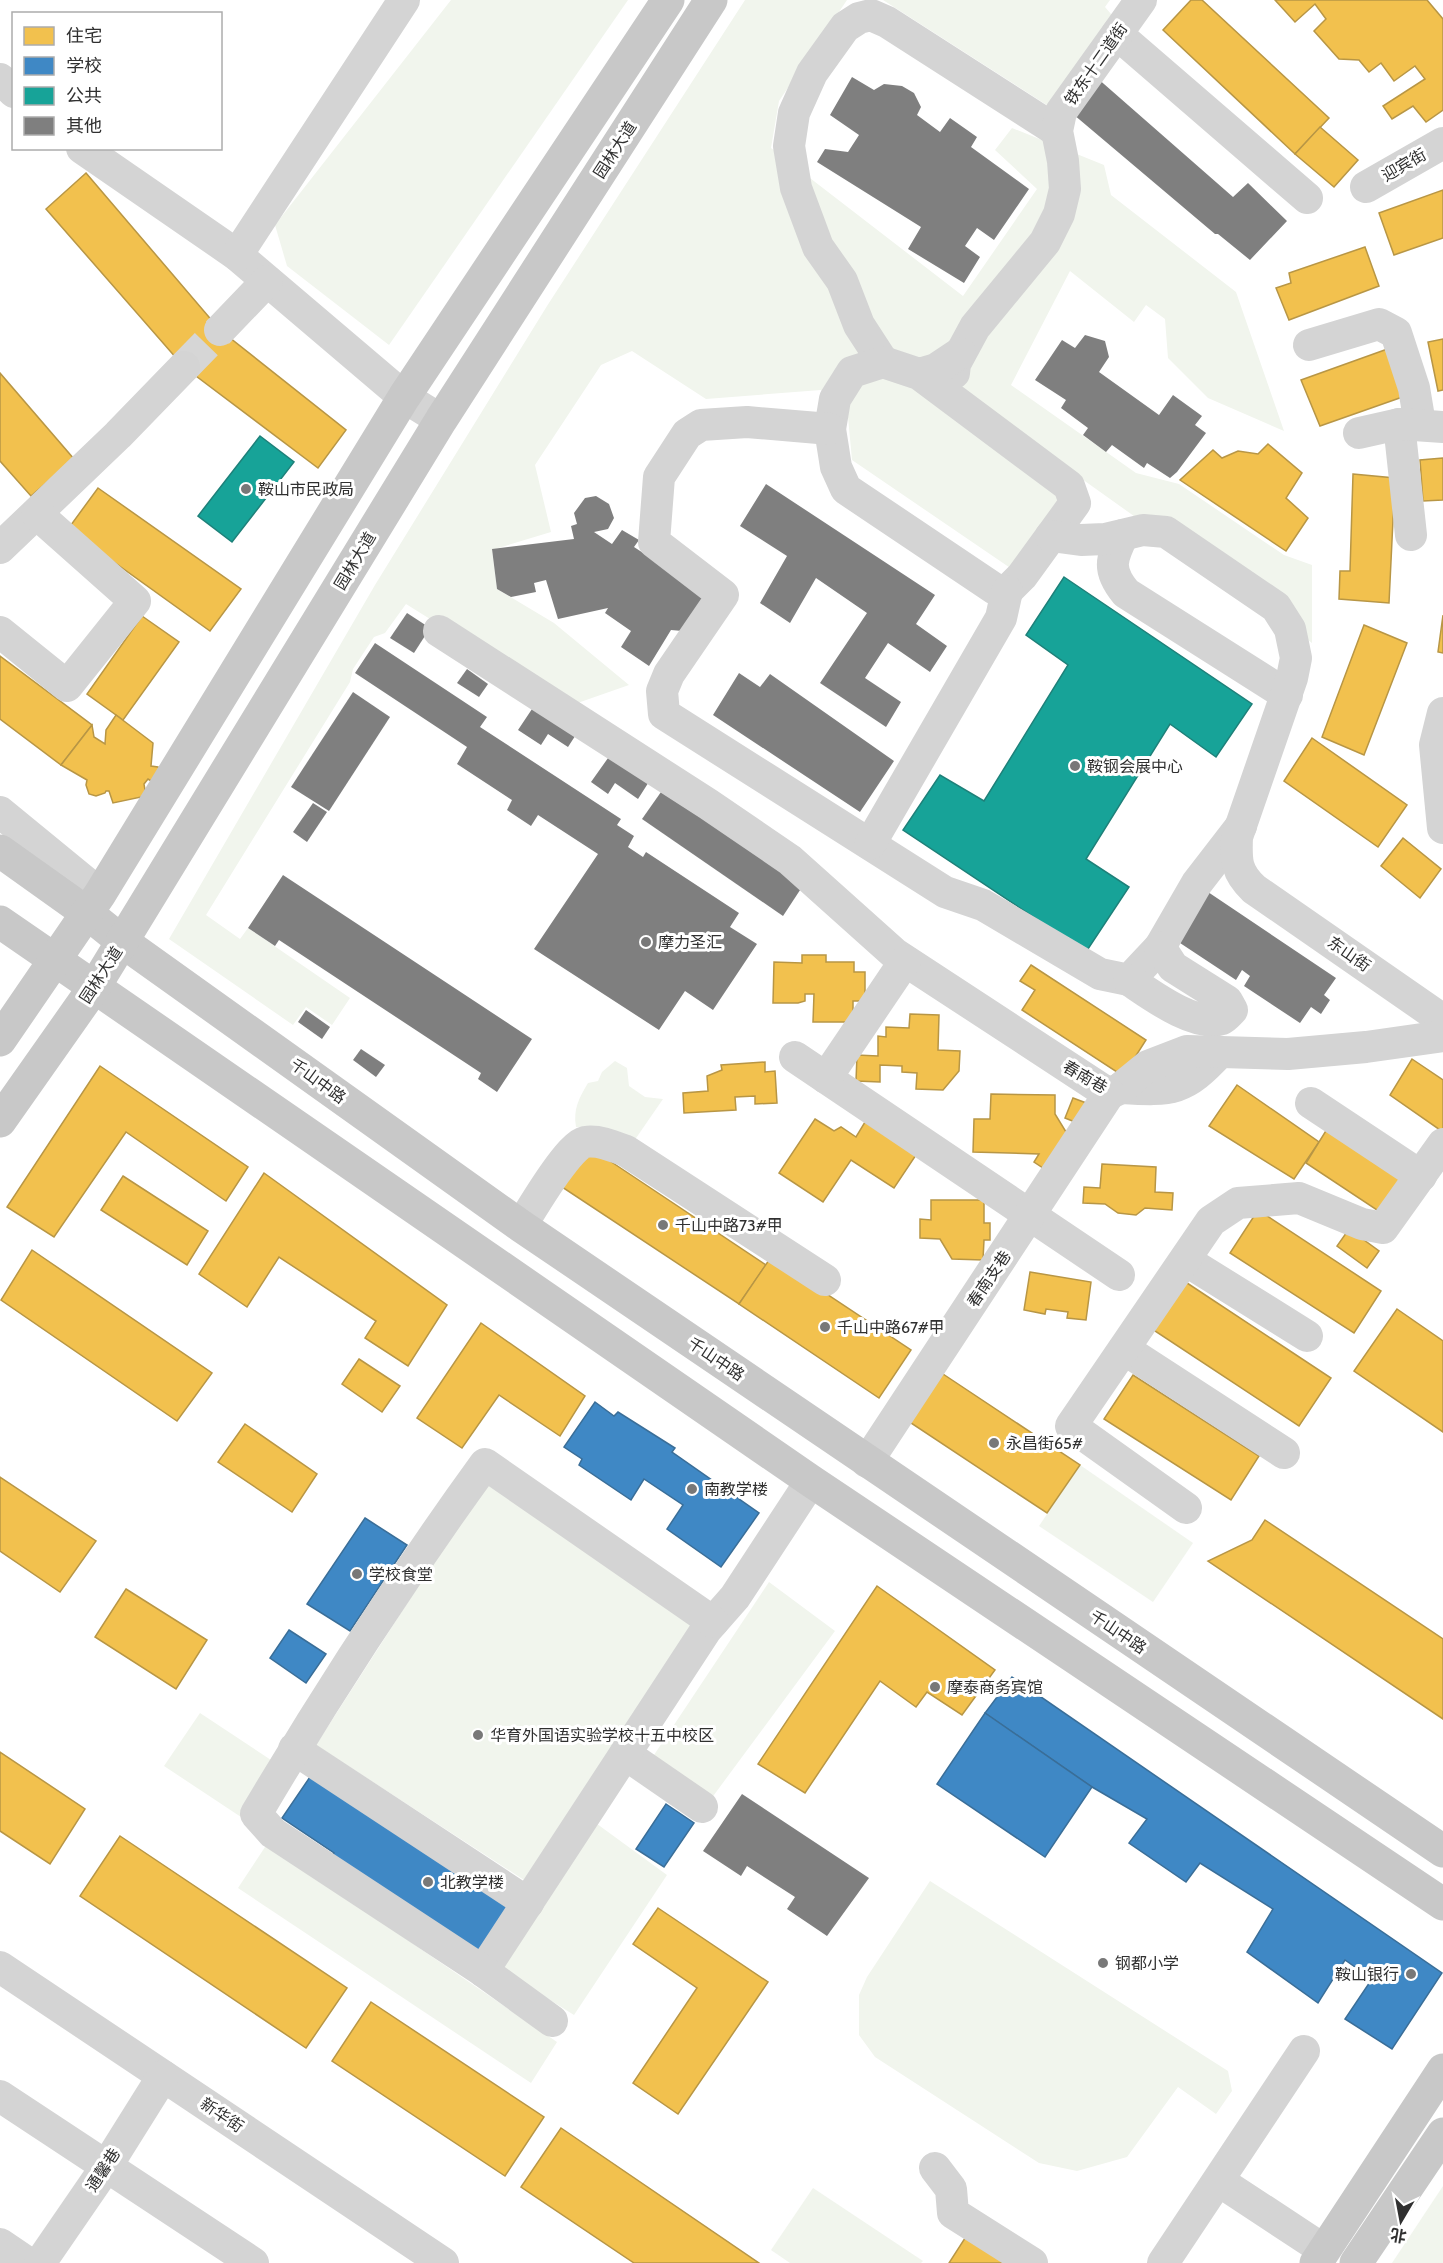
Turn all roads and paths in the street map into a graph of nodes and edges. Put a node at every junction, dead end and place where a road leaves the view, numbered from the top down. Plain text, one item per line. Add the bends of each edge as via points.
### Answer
1 (404, 0) edge
2 (668, 0) edge
3 (711, 0) edge
4 (1141, 0) edge
5 (1117, 34) junction
6 (0, 79) edge
7 (12, 90) edge
8 (1058, 131) junction
9 (1443, 143) edge
10 (85, 150) edge
11 (1366, 187) dead end
12 (1307, 198) dead end
13 (237, 255) junction
14 (267, 281) junction
15 (859, 325) junction
16 (220, 330) tunnel mouth
17 (1309, 345) dead end
18 (960, 353) junction
19 (883, 362) junction
20 (184, 367) tunnel mouth
21 (852, 372) junction
22 (919, 374) junction
23 (404, 397) junction
24 (958, 401) junction
25 (441, 420) junction
26 (1421, 425) edge
27 (830, 429) junction
28 (1359, 433) dead end
29 (37, 514) junction
30 (1123, 535) junction
31 (1411, 535) dead end
32 (1051, 536) junction
33 (0, 548) edge
34 (1006, 591) junction
35 (439, 631) dead end
36 (0, 632) edge
37 (1287, 695) junction
38 (1443, 713) edge
39 (0, 812) edge
40 (1240, 826) junction
41 (1443, 828) edge
42 (870, 844) junction
43 (0, 851) edge
44 (1197, 883) junction
45 (1254, 889) junction
46 (94, 904) junction
47 (0, 922) edge
48 (123, 942) junction
49 (1160, 947) junction
50 (56, 959) junction
51 (905, 961) junction
52 (1129, 980) junction
53 (95, 986) junction
54 (1443, 1020) edge
55 (1443, 1036) edge
56 (0, 1040) edge
57 (795, 1057) dead end
58 (826, 1078) junction
59 (1115, 1091) junction
60 (1311, 1103) dead end
61 (0, 1121) edge
62 (1443, 1144) edge
63 (1421, 1176) junction
64 (1031, 1215) junction
65 (521, 1226) junction
66 (1185, 1260) junction
67 (1119, 1275) dead end
68 (825, 1280) dead end
69 (1307, 1336) dead end
70 (1124, 1349) junction
71 (1284, 1453) dead end
72 (867, 1462) junction
73 (811, 1481) junction
74 (1186, 1508) dead end
75 (713, 1622) junction
76 (294, 1749) junction
77 (625, 1754) junction
78 (702, 1807) dead end
79 (1443, 1851) edge
80 (528, 1903) junction
81 (1443, 1904) edge
82 (0, 1967) edge
83 (483, 1971) junction
84 (552, 2021) dead end
85 (1304, 2051) dead end
86 (1443, 2070) edge
87 (163, 2076) junction
88 (0, 2096) edge
89 (1443, 2134) edge
90 (106, 2167) junction
91 (935, 2168) dead end
92 (1219, 2181) junction
93 (0, 2244) edge
94 (1320, 2257) edge
95 (28, 2263) edge
96 (40, 2263) edge
97 (253, 2263) edge
98 (443, 2263) edge
99 (1032, 2263) edge
100 (1163, 2263) edge
101 (1356, 2263) edge

1 - 13 street
2 - 23 main road
3 - 25 main road, 园林大道
4 - 5 street, 铁东十二道街
5 - 8 street, 铁东十二道街 via 1061,112
5 - 12 street
6 - 7 street
8 - 15 street via 887,22 871,15 845,27 812,73 794,113 789,146 796,188 818,247 842,281
8 - 18 street via 1065,189 1059,214 1045,242 975,327
9 - 11 street, 迎宾街
10 - 13 street
13 - 14 street
14 - 16 street
14 - 23 street
15 - 19 street
15 - 21 street via 859,352
17 - 26 street via 1379,324 1396,333
18 - 22 street via 936,369
18 - 24 street via 954,375
19 - 21 street
19 - 22 street
20 - 29 street
21 - 27 street via 835,399
22 - 24 street
23 - 25 street
23 - 46 main road
24 - 32 street via 1069,486 1076,503
25 - 48 main road, 园林大道
26 - 28 street
26 - 31 street
27 - 34 street via 836,467 846,489 995,590
27 - 42 street via 747,422 701,425 687,434 659,477 654,542 723,595 669,674 662,691 664,714
29 - 33 street
29 - 36 street via 135,601 67,686
30 - 32 street via 1081,540
30 - 37 street via 1112,566 1116,580 1126,592
30 - 37 street via 1143,530 1166,532 1276,607 1290,629 1296,658
32 - 34 street
34 - 42 street via 1001,618
35 - 51 street, 春南巷 via 790,860
37 - 40 street
38 - 41 street via 1435,745
39 - 46 street
40 - 44 street
40 - 45 street via 1236,855 1242,877
42 - 52 street via 945,892 983,905 1100,974
43 - 46 main road, 千山中路
44 - 45 street via 1220,875
44 - 49 street
45 - 54 street, 东山街
46 - 48 main road, 千山中路
46 - 50 main road
47 - 50 main road
48 - 53 main road, 园林大道
48 - 65 main road, 千山中路
49 - 52 street
49 - 52 street via 1173,967 1227,1001 1232,1010 1223,1019 1209,1020 1171,1008
50 - 53 main road
50 - 56 main road
51 - 58 street
51 - 59 street, 春南巷
53 - 61 main road, 园林大道
53 - 73 main road
55 - 59 street, 春南巷 via 1288,1054 1187,1051 1148,1066
57 - 58 street
58 - 64 street
59 - 64 street, 春南支巷
60 - 63 street
62 - 63 street
63 - 66 street via 1383,1228 1362,1224 1299,1198 1238,1203 1211,1221
64 - 67 street
64 - 72 street, 春南支巷
65 - 68 street via 569,1152 583,1142 603,1143 626,1150
65 - 72 main road, 千山中路
66 - 69 street
66 - 70 street
70 - 71 street
70 - 74 street via 1071,1426
72 - 79 main road, 千山中路
73 - 75 street via 735,1597
73 - 81 main road
75 - 76 street via 485,1464 441,1524
75 - 77 street
76 - 80 street
76 - 83 street via 256,1814 273,1833
77 - 78 street
77 - 80 street
80 - 83 street
82 - 87 street, 新华街
83 - 84 street
85 - 92 street
86 - 94 main road
87 - 90 street, 通馨巷
87 - 98 street, 新华街
88 - 90 street
89 - 101 main road
90 - 96 street, 通馨巷
90 - 97 street
91 - 99 street via 951,2189 953,2213
92 - 94 street
92 - 100 street
93 - 95 street

